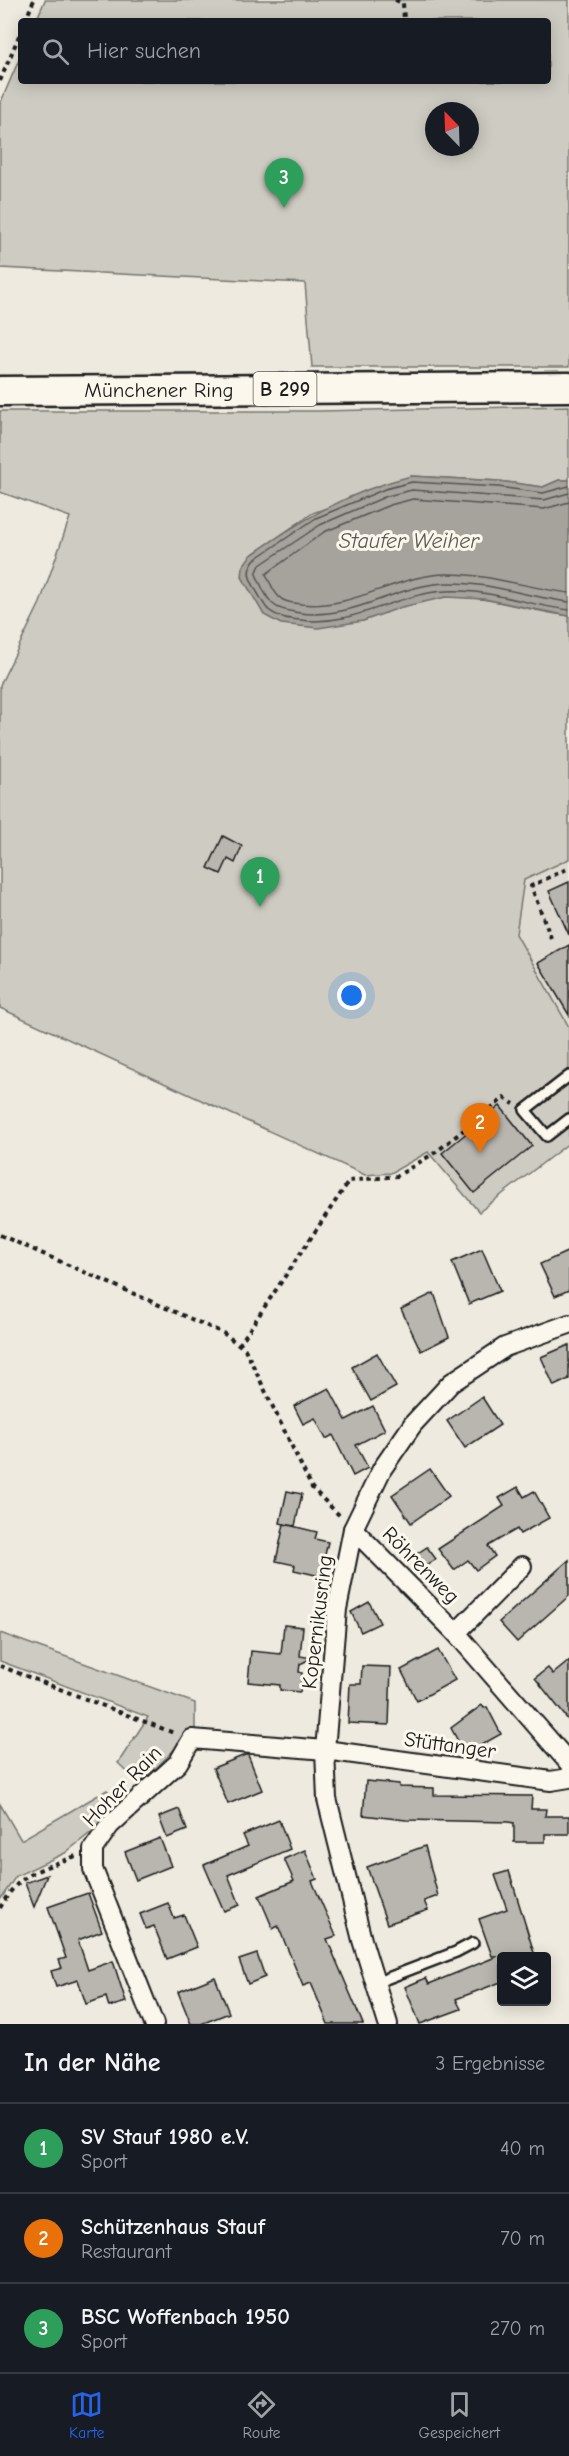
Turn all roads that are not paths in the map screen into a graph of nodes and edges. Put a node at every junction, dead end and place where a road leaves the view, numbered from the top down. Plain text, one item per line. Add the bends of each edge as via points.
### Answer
1 (569, 387) edge
2 (0, 391) edge
3 (569, 1076) edge
4 (569, 1119) edge
5 (569, 1323) edge
6 (353, 1529) junction
7 (522, 1566) dead end
8 (456, 1633) junction
9 (325, 1750) junction
10 (569, 1763) edge
11 (569, 1778) edge
12 (473, 1943) dead end
13 (375, 1983) junction
14 (154, 2024) edge
15 (388, 2024) edge

1 - 2 main road, Münchener Ring / B 299
3 - 4 lane via 525,1110 547,1136
5 - 6 street, Kopernikusring via 505,1347 451,1383 413,1424 382,1469
6 - 8 street, Röhrenweg
6 - 9 street, Kopernikusring via 337,1609
7 - 8 street, Röhrenweg
8 - 10 street, Röhrenweg
9 - 11 street, Stüttanger via 551,1781
9 - 13 street, Kopernikusring via 327,1799
9 - 14 street, Hoher Rain via 192,1739 178,1763 110,1825 93,1849 93,1869
12 - 13 lane
13 - 15 street, Kopernikusring

